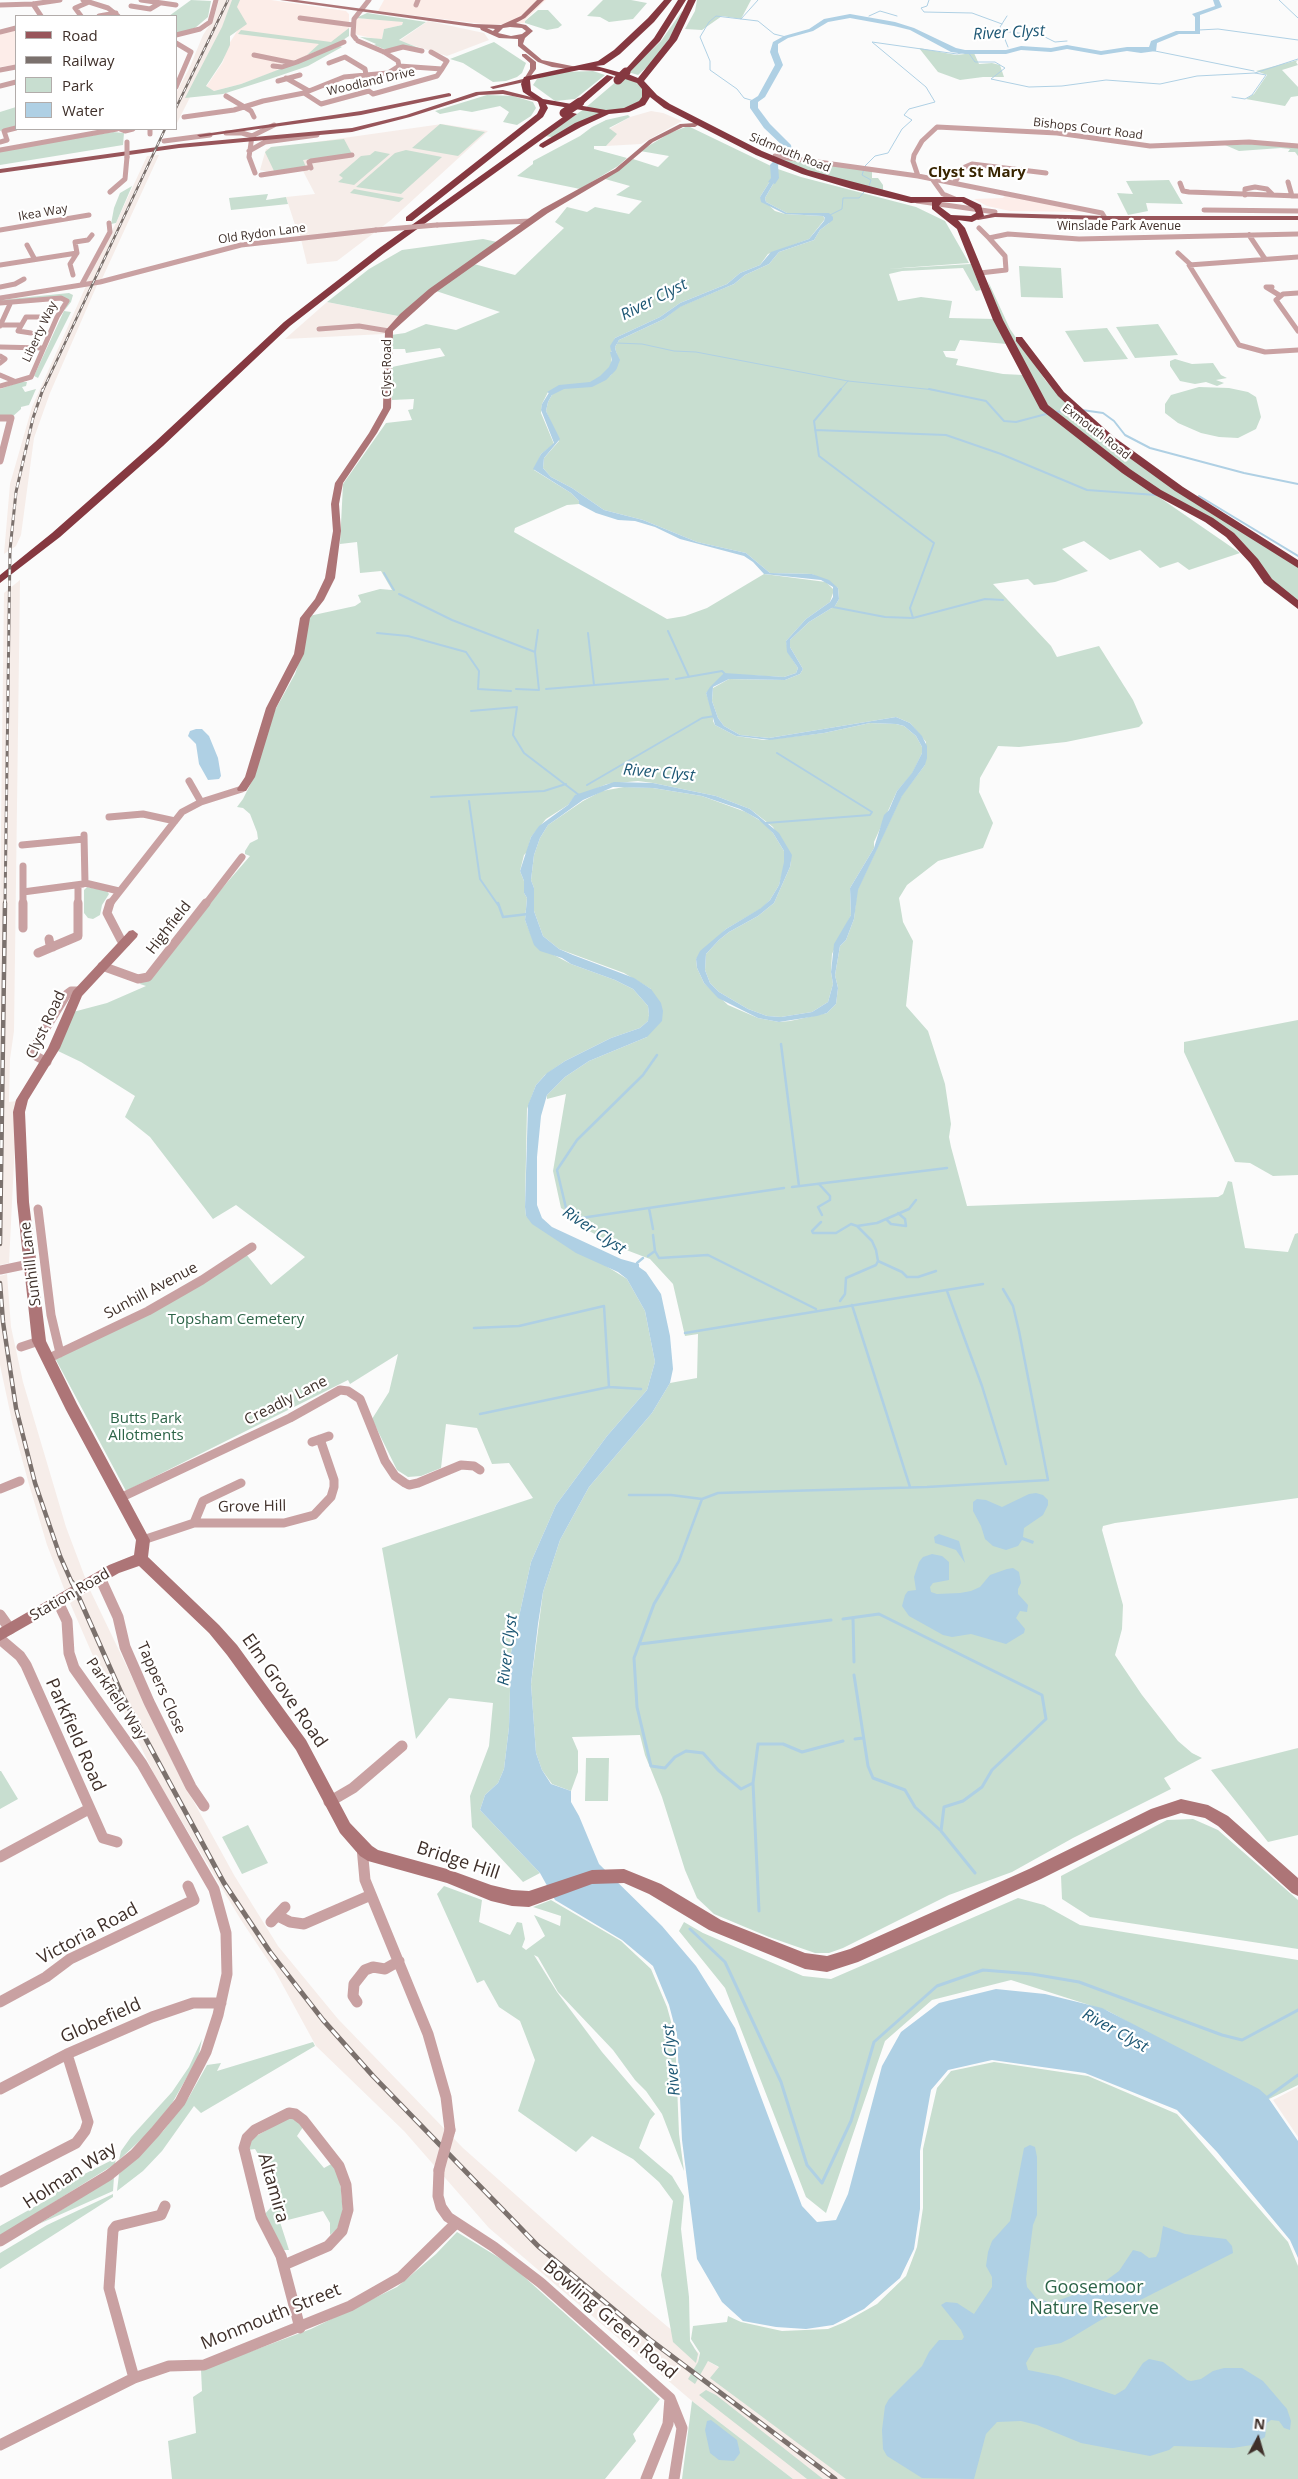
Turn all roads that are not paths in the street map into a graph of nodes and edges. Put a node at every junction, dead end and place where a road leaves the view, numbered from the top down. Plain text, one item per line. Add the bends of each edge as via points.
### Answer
1 (60, 0) edge
2 (83, 0) edge
3 (140, 0) edge
4 (216, 0) edge
5 (284, 0) edge
6 (369, 0) edge
7 (542, 0) edge
8 (668, 0) edge
9 (674, 0) edge
10 (682, 0) edge
11 (692, 0) edge
12 (107, 1) edge
13 (89, 2) junction
14 (160, 3) junction
15 (0, 4) edge
16 (33, 4) junction
17 (99, 5) junction
18 (176, 5) dead end
19 (130, 6) junction
20 (360, 10) junction
21 (116, 14) edge
22 (40, 15) edge
23 (80, 15) edge
24 (312, 15) dead end
25 (523, 17) junction
26 (300, 18) dead end
27 (306, 19) junction
28 (353, 25) junction
29 (474, 26) junction
30 (503, 26) junction
31 (524, 26) junction
32 (15, 28) edge
33 (0, 32) edge
34 (178, 35) edge
35 (498, 36) junction
36 (522, 37) junction
37 (352, 41) junction
38 (178, 44) edge
39 (507, 44) dead end
40 (514, 49) dead end
41 (422, 51) dead end
42 (384, 52) junction
43 (431, 52) dead end
44 (254, 55) dead end
45 (609, 59) junction
46 (178, 63) dead end
47 (187, 63) junction
48 (293, 63) junction
49 (329, 63) dead end
50 (552, 65) junction
51 (273, 66) dead end
52 (399, 66) junction
53 (15, 67) edge
54 (579, 68) junction
55 (442, 69) junction
56 (0, 70) edge
57 (622, 71) junction
58 (300, 75) dead end
59 (366, 75) junction
60 (178, 78) edge
61 (286, 78) junction
62 (15, 79) edge
63 (527, 79) junction
64 (278, 81) dead end
65 (640, 81) junction
66 (0, 86) edge
67 (646, 89) junction
68 (306, 92) junction
69 (234, 94) dead end
70 (226, 96) junction
71 (273, 97) junction
72 (220, 98) dead end
73 (539, 100) junction
74 (279, 104) dead end
75 (244, 107) junction
76 (634, 108) junction
77 (614, 112) junction
78 (215, 113) junction
79 (569, 114) junction
80 (251, 116) dead end
81 (184, 117) dead end
82 (221, 122) dead end
83 (684, 123) junction
84 (274, 125) junction
85 (15, 128) edge
86 (84, 130) edge
87 (122, 130) edge
88 (932, 133) junction
89 (942, 133) dead end
90 (316, 135) junction
91 (251, 138) junction
92 (164, 141) junction
93 (228, 141) junction
94 (0, 142) edge
95 (1298, 146) edge
96 (0, 150) edge
97 (249, 151) junction
98 (352, 155) dead end
99 (90, 157) junction
100 (771, 158) junction
101 (785, 162) junction
102 (0, 167) edge
103 (0, 171) edge
104 (1046, 173) dead end
105 (918, 176) junction
106 (0, 177) edge
107 (933, 180) junction
108 (954, 183) junction
109 (1180, 183) dead end
110 (1298, 188) edge
111 (110, 192) dead end
112 (867, 192) junction
113 (1224, 195) junction
114 (1245, 195) junction
115 (1273, 195) junction
116 (1295, 196) edge
117 (940, 199) junction
118 (1264, 206) junction
119 (1204, 210) dead end
120 (1231, 210) junction
121 (1298, 211) edge
122 (978, 213) junction
123 (89, 215) dead end
124 (946, 215) junction
125 (1012, 215) junction
126 (1106, 218) junction
127 (1298, 218) edge
128 (532, 221) junction
129 (109, 223) dead end
130 (979, 228) dead end
131 (0, 230) edge
132 (395, 232) junction
133 (406, 232) junction
134 (1298, 234) edge
135 (92, 235) dead end
136 (1249, 235) junction
137 (989, 238) junction
138 (67, 242) dead end
139 (75, 242) junction
140 (27, 245) dead end
141 (76, 253) junction
142 (1178, 253) dead end
143 (1298, 257) edge
144 (34, 258) junction
145 (1265, 259) junction
146 (0, 264) edge
147 (1190, 264) junction
148 (984, 273) junction
149 (73, 275) dead end
150 (24, 279) dead end
151 (82, 284) junction
152 (0, 287) edge
153 (1267, 287) dead end
154 (1298, 293) edge
155 (1280, 295) junction
156 (0, 298) edge
157 (0, 304) edge
158 (10, 304) junction
159 (39, 317) dead end
160 (21, 325) junction
161 (0, 326) edge
162 (319, 329) dead end
163 (389, 331) junction
164 (1298, 331) edge
165 (31, 333) dead end
166 (0, 347) edge
167 (43, 348) junction
168 (1298, 350) edge
169 (0, 356) edge
170 (0, 363) edge
171 (0, 375) edge
172 (14, 381) junction
173 (0, 386) edge
174 (0, 418) edge
175 (0, 461) edge
176 (1298, 565) edge
177 (0, 569) edge
178 (0, 580) edge
179 (1298, 606) edge
180 (189, 781) dead end
181 (242, 789) joint
182 (201, 802) junction
183 (109, 818) dead end
184 (175, 821) junction
185 (84, 837) joint
186 (22, 845) dead end
187 (242, 857) dead end
188 (23, 866) dead end
189 (82, 884) junction
190 (119, 891) junction
191 (23, 892) junction
192 (23, 928) dead end
193 (129, 938) joint
194 (49, 939) dead end
195 (54, 948) junction
196 (38, 953) dead end
197 (102, 966) junction
198 (79, 991) junction
199 (46, 1062) junction
200 (38, 1209) dead end
201 (252, 1247) dead end
202 (29, 1264) junction
203 (0, 1270) edge
204 (40, 1341) junction
205 (21, 1347) dead end
206 (54, 1356) junction
207 (320, 1439) dead end
208 (480, 1470) dead end
209 (20, 1481) dead end
210 (242, 1484) dead end
211 (0, 1490) edge
212 (120, 1498) junction
213 (194, 1523) junction
214 (143, 1540) junction
215 (141, 1559) junction
216 (100, 1578) junction
217 (58, 1602) junction
218 (0, 1615) edge
219 (3, 1634) edge
220 (402, 1746) dead end
221 (330, 1802) junction
222 (204, 1806) dead end
223 (167, 1807) joint
224 (89, 1809) junction
225 (117, 1842) dead end
226 (362, 1847) junction
227 (0, 1857) edge
228 (188, 1886) dead end
229 (1298, 1888) edge
230 (371, 1895) junction
231 (194, 1900) joint
232 (278, 1915) dead end
233 (399, 1962) junction
234 (0, 2002) edge
235 (357, 2002) dead end
236 (221, 2003) junction
237 (67, 2054) junction
238 (0, 2089) edge
239 (0, 2182) edge
240 (165, 2206) dead end
241 (456, 2224) junction
242 (0, 2241) edge
243 (284, 2264) junction
244 (300, 2328) junction
245 (134, 2378) junction
246 (670, 2398) junction
247 (0, 2445) edge
248 (646, 2479) edge
249 (674, 2479) edge

1 - 16 street
2 - 13 street
3 - 14 street
3 - 19 street
4 - 34 street via 210,22 200,29
5 - 20 street
6 - 20 street
7 - 25 street
8 - 45 highway
9 - 57 highway
10 - 57 highway via 657,39
11 - 65 highway via 673,40
12 - 17 street
13 - 17 street
13 - 23 street via 75,8
14 - 18 street
14 - 19 street via 150,9
15 - 16 street
16 - 22 street
17 - 21 street
19 - 21 street
20 - 28 street
20 - 29 street
24 - 27 street
25 - 30 street
25 - 31 street
26 - 27 street
27 - 28 street
28 - 37 street
29 - 30 street
29 - 35 street
30 - 31 street
30 - 35 street via 495,30
31 - 36 street via 530,31
32 - 33 street
35 - 36 street
35 - 39 street
36 - 50 street via 522,48
37 - 42 street
37 - 48 street
38 - 47 street via 191,51
40 - 63 street via 532,62 533,69
41 - 42 street via 396,47
42 - 52 street via 398,61
43 - 55 street, Woodland Drive via 447,62
44 - 48 street
45 - 50 highway
45 - 54 highway
46 - 47 street
47 - 60 street
48 - 51 street
49 - 59 street via 347,56 365,69
50 - 54 street
52 - 55 street, Woodland Drive
52 - 59 street via 388,73
53 - 56 street
54 - 63 highway
54 - 65 highway via 609,71
55 - 68 street, Woodland Drive via 437,76 321,104
57 - 79 highway, bridge
58 - 61 street
59 - 68 street via 344,77
61 - 64 street
61 - 68 street, Woodland Drive
62 - 66 street
63 - 73 highway via 525,87
63 - 84 main road via 371,111
65 - 67 highway, Sidmouth Road
67 - 76 highway via 645,100
67 - 100 highway, Sidmouth Road via 659,101
68 - 71 street
69 - 70 street
70 - 72 street
70 - 75 street
71 - 74 street
71 - 75 street
73 - 77 highway
73 - 90 main road via 504,92 478,93 380,123
73 - 132 highway via 544,108 540,115
75 - 78 street
75 - 80 street
76 - 77 highway, Sidmouth Road
76 - 83 highway, Sidmouth Road via 666,110
77 - 133 highway via 578,125
78 - 81 street
78 - 82 street
79 - 132 highway
79 - 133 highway
83 - 100 highway, Sidmouth Road
83 - 128 street, Clyst Road via 643,145 617,170
84 - 91 street
84 - 92 main road
85 - 94 street via 4,131 7,140
86 - 94 street via 12,145
87 - 96 street
87 - 111 street, bridge via 127,142 124,179
88 - 89 street
88 - 95 street, Bishops Court Road via 936,127 1057,133 1144,146 1249,142
88 - 105 street via 922,141 912,161
90 - 91 main road
90 - 97 street via 265,142
91 - 92 street via 233,132
91 - 93 main road
91 - 97 street
92 - 102 main road
93 - 97 street via 243,144
93 - 99 main road
97 - 98 street via 258,174 309,168 311,161
99 - 103 main road
99 - 106 main road
100 - 101 highway, Sidmouth Road
101 - 105 street
101 - 112 highway, Sidmouth Road
104 - 108 street via 972,164 965,167
105 - 107 street
107 - 108 street
107 - 117 street
108 - 126 street via 1102,213
109 - 113 street via 1185,194
110 - 116 street via 1289,185
112 - 117 highway, Sidmouth Road via 917,201
112 - 124 highway, Sidmouth Road via 922,205
113 - 114 street
113 - 120 street
114 - 115 street via 1245,189 1255,187 1267,189
114 - 118 street
115 - 116 street
115 - 118 street
117 - 122 highway, Sidmouth Road
117 - 124 highway, Exmouth Road
118 - 120 street
118 - 121 street
118 - 126 main road
118 - 127 main road
119 - 120 street
122 - 124 highway
122 - 125 main road
122 - 125 main road
122 - 148 highway, Exmouth Road via 970,228
123 - 131 street, Ikea Way
124 - 148 highway, Exmouth Road via 961,228
125 - 126 main road
128 - 151 street, Old Rydon Lane, bridge via 376,230 241,245
128 - 163 street, Clyst Road via 432,291
129 - 151 street via 110,232
130 - 137 street
132 - 177 highway via 278,322 149,442
133 - 178 highway via 287,324 160,444
134 - 136 street, Winslade Park Avenue
135 - 139 street via 88,240
136 - 137 street, Winslade Park Avenue via 1079,239 1013,234
136 - 145 street
137 - 148 street via 1005,256 1008,268 1004,272
138 - 139 street
139 - 141 street
140 - 144 street
141 - 144 street
141 - 149 street via 70,264 70,274
142 - 147 street
143 - 145 street
144 - 146 street
145 - 147 street
147 - 168 street via 1194,277 1239,345 1265,352
148 - 176 highway, Exmouth Road via 1024,347 1077,410 1147,467
148 - 179 highway, Exmouth Road via 998,320 1051,413 1126,471 1230,535 1268,581
150 - 152 street
151 - 156 street, Old Rydon Lane
153 - 155 street
154 - 155 street
155 - 164 street via 1276,300
157 - 158 street, Liberty Way
158 - 161 street
158 - 167 street, Liberty Way via 66,299
159 - 160 street via 26,317
160 - 161 street
160 - 165 street via 18,332
162 - 163 street via 359,326
163 - 181 street, Clyst Road via 387,408 339,483 335,504 337,531 330,578 306,618 299,654 272,708 250,778
166 - 167 street
167 - 172 street, Liberty Way via 29,379
169 - 170 street via 5,359
171 - 172 street
172 - 173 street, Liberty Way
174 - 175 street via 11,418
180 - 182 street
181 - 182 street
182 - 184 street via 182,812
183 - 184 street via 143,814
184 - 190 street
185 - 186 street
185 - 189 street
187 - 197 street, Highfield via 148,977 138,979
188 - 191 street
189 - 190 street
189 - 191 street
189 - 195 street via 78,936
190 - 193 street via 110,902 107,913 121,940
191 - 192 street
193 - 197 street, Clyst Road
194 - 195 street
195 - 196 street
197 - 198 street, Clyst Road
198 - 199 street, Clyst Road
198 - 199 street via 67,994 35,1046 34,1054
199 - 202 street, Clyst Road via 22,1100 19,1112
200 - 206 street, Sunhill Lane
201 - 206 street, Sunhill Avenue via 148,1311
202 - 203 street
202 - 204 street
204 - 205 street
204 - 206 street
206 - 212 street
207 - 213 street, Grove Hill via 334,1487 331,1497 318,1513 284,1523
208 - 212 street, Creadly Lane via 460,1465 418,1483 405,1483 385,1461 360,1399 340,1390 290,1418
209 - 211 street
210 - 213 street, Grove Hill via 203,1501
212 - 214 street
213 - 214 street, Grove Hill via 171,1528
214 - 215 street
215 - 216 street, Station Road
215 - 221 street, Elm Grove Road via 232,1650 301,1745
216 - 217 street, Station Road
216 - 222 street, Tappers Close via 149,1702 191,1787
217 - 219 street, Station Road
217 - 223 street, Parkfield Way via 67,1621 69,1653 74,1668
218 - 219 street, Parkfield Road
219 - 224 street, Parkfield Road via 26,1665
220 - 221 street via 353,1788
221 - 226 street, Elm Grove Road
223 - 236 street, Holman Way via 210,1881 223,1917 227,1974
224 - 225 street, Parkfield Road via 103,1838
224 - 227 street
226 - 229 street, Bridge Hill via 374,1856 448,1876 491,1893 524,1900 603,1875 631,1878 716,1925 818,1964 852,1956 1035,1874 1156,1814 1181,1806 1208,1812 1223,1820
226 - 230 street via 365,1880
228 - 231 street
230 - 232 street via 304,1924 290,1922
230 - 233 street
231 - 234 street, Victoria Road via 70,1959
233 - 235 street via 385,1969 373,1967 365,1970 352,1990
233 - 241 street, bridge via 434,2052 446,2098 450,2130 439,2170 438,2196 441,2207
236 - 237 street, Globefield via 193,2002
236 - 242 street, Holman Way via 212,2037 188,2088 180,2102 135,2154 109,2175
237 - 238 street, Globefield
237 - 239 street via 88,2122 86,2131 76,2143
240 - 245 street via 161,2215 116,2226 113,2230 109,2288
241 - 244 street, Monmouth Street via 401,2277 350,2306
241 - 246 street, Bowling Green Road via 494,2247 541,2283
243 - 243 street, Altamira via 261,2217 244,2148 247,2138 255,2130 289,2113 299,2116 339,2166 346,2185 348,2210 342,2230 328,2246
243 - 244 street, Altamira
244 - 245 street, Monmouth Street via 204,2365 169,2366
245 - 247 street, Monmouth Street
246 - 248 street via 668,2424
246 - 249 street, Bowling Green Road via 682,2428

